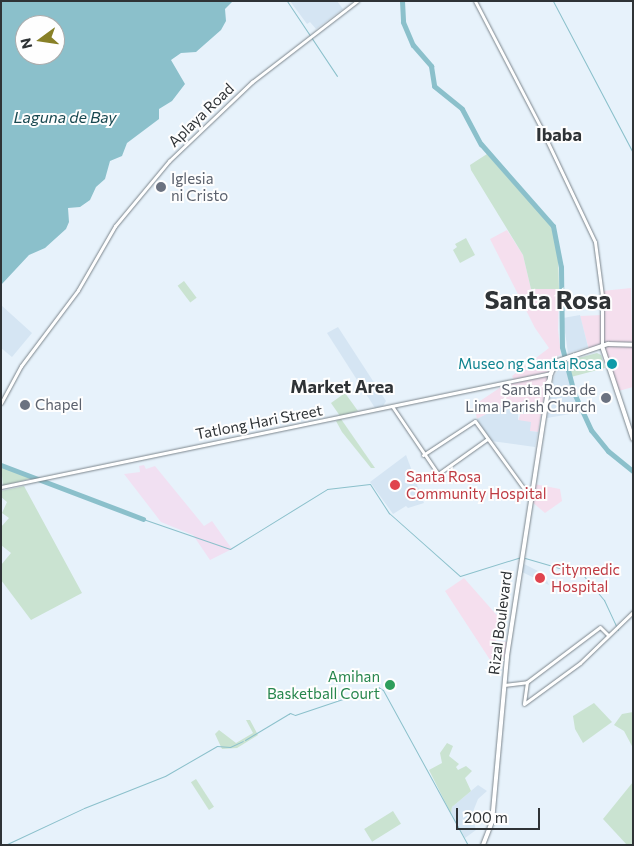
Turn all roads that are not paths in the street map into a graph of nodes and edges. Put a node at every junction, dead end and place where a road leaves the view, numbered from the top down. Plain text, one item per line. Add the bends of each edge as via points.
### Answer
1 (357, 1) edge
2 (474, 1) edge
3 (633, 345) edge
4 (602, 346) junction
5 (551, 373) junction
6 (1, 403) edge
7 (392, 406) junction
8 (487, 439) junction
9 (633, 439) edge
10 (423, 455) junction
11 (1, 488) edge
12 (530, 497) junction
13 (633, 612) edge
14 (608, 635) junction
15 (527, 682) junction
16 (504, 685) junction
17 (483, 845) edge

1 - 6 street, Aplaya Road via 310,35 225,106 173,157 125,212 86,271 78,290 25,361
2 - 4 street via 540,126 595,242 602,295
3 - 4 main road, Rizal Boulevard
4 - 5 main road, Rizal Boulevard via 561,359
4 - 9 main road
5 - 7 street, Tatlong Hari Street
5 - 12 main road, Rizal Boulevard
7 - 10 street
7 - 11 street, Tatlong Hari Street
8 - 10 street via 475,421
8 - 10 street via 438,474
8 - 12 street
12 - 16 main road, Rizal Boulevard
13 - 14 street
14 - 15 street via 600,627
14 - 15 street via 580,663 524,704
15 - 16 street
16 - 17 main road, Rizal Boulevard via 492,822

